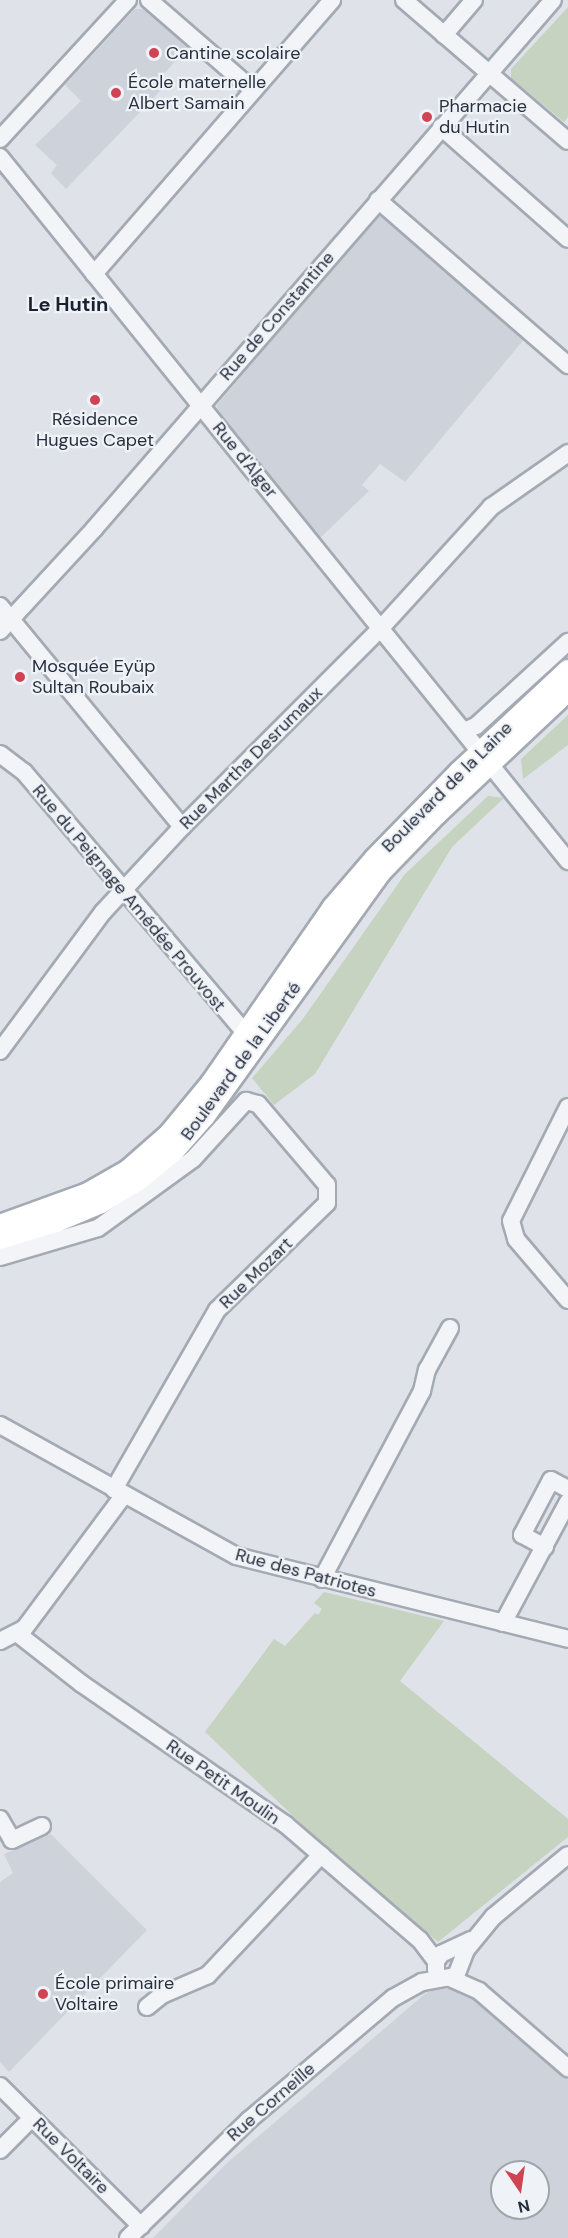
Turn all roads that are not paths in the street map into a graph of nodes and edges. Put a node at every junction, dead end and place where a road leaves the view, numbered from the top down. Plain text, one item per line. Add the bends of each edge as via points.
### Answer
1 (128, 0) edge
2 (149, 0) edge
3 (332, 0) edge
4 (474, 0) edge
5 (553, 0) edge
6 (407, 1) edge
7 (444, 35) junction
8 (488, 74) junction
9 (253, 90) junction
10 (441, 127) junction
11 (0, 139) edge
12 (568, 141) edge
13 (0, 157) edge
14 (378, 200) junction
15 (568, 239) edge
16 (94, 274) junction
17 (568, 365) edge
18 (200, 405) junction
19 (568, 453) edge
20 (4, 619) edge
21 (381, 628) junction
22 (568, 642) edge
23 (568, 670) edge
24 (568, 691) edge
25 (464, 731) junction
26 (0, 754) edge
27 (485, 758) junction
28 (182, 827) junction
29 (562, 842) edge
30 (568, 861) edge
31 (123, 890) junction
32 (332, 908) joint
33 (339, 927) joint
34 (250, 1039) junction
35 (0, 1051) edge
36 (258, 1104) joint
37 (568, 1107) edge
38 (0, 1225) edge
39 (0, 1239) edge
40 (0, 1257) edge
41 (568, 1300) edge
42 (450, 1328) dead end
43 (0, 1425) edge
44 (568, 1489) edge
45 (119, 1492) junction
46 (568, 1502) edge
47 (544, 1547) junction
48 (322, 1579) junction
49 (503, 1623) junction
50 (18, 1634) junction
51 (568, 1639) edge
52 (0, 1641) edge
53 (0, 1819) edge
54 (42, 1826) dead end
55 (321, 1855) junction
56 (568, 1855) edge
57 (448, 1964) junction
58 (147, 2007) dead end
59 (568, 2068) edge
60 (0, 2086) edge
61 (32, 2118) junction
62 (0, 2150) edge
63 (133, 2234) edge

1 - 11 street
2 - 9 street
3 - 9 street
4 - 7 street
5 - 8 street, Rue de Constantine
6 - 7 street
7 - 8 street
8 - 10 street, Rue de Constantine
8 - 12 street
9 - 16 street
10 - 14 street, Rue de Constantine
10 - 15 street
13 - 16 street, Rue d'Alger
14 - 17 street
14 - 18 street, Rue de Constantine
16 - 18 street, Rue d'Alger
18 - 20 street, Rue de Constantine
18 - 21 street, Rue d'Alger
19 - 21 street, Rue Martha Desrumaux via 491,507
20 - 28 street
21 - 25 street, Rue d'Alger
21 - 28 street, Rue Martha Desrumaux
22 - 25 street via 476,726
23 - 27 main road, Boulevard de la Laine
24 - 27 main road, Boulevard de la Laine
25 - 27 street, Rue d'Alger
26 - 31 street, Rue du Peignage Amédée Prouvost via 24,772
27 - 29 street, Rue d'Alger
27 - 32 main road, Boulevard de la Laine via 403,827
27 - 33 main road, Boulevard de la Laine via 380,873
28 - 31 street, Rue Martha Desrumaux
29 - 30 street, Rue d'Alger
31 - 34 street, Rue du Peignage Amédée Prouvost
31 - 35 street, Rue Martha Desrumaux
32 - 34 main road, Boulevard de la Liberté
33 - 34 main road, Boulevard de la Liberté
34 - 38 main road, Boulevard de la Liberté via 183,1119 128,1170 69,1202
34 - 39 main road, Boulevard de la Liberté via 193,1131 140,1179 79,1213
36 - 40 street, Boulevard de la Liberté via 252,1101 239,1106 193,1159 98,1228
36 - 45 street, Rue Mozart via 327,1185 329,1199 217,1310
37 - 41 street via 511,1221 516,1239
42 - 48 street via 427,1370 422,1391
43 - 45 street, Rue des Patriotes
44 - 47 street via 551,1480 522,1535
45 - 48 street, Rue des Patriotes via 227,1552
45 - 50 street
46 - 47 street
47 - 49 street
48 - 49 street, Rue des Patriotes
49 - 51 street, Rue des Patriotes
50 - 52 street
50 - 55 street, Rue Petit Moulin via 82,1684 273,1815
53 - 54 street via 12,1840
55 - 57 street, Rue Petit Moulin
55 - 58 street via 208,1975 162,1995
56 - 57 street, Rue Corneille via 497,1913
57 - 59 street
57 - 63 street, Rue Corneille via 409,1988 249,2120
60 - 61 street, Rue Voltaire
61 - 62 street
61 - 63 street, Rue Voltaire

